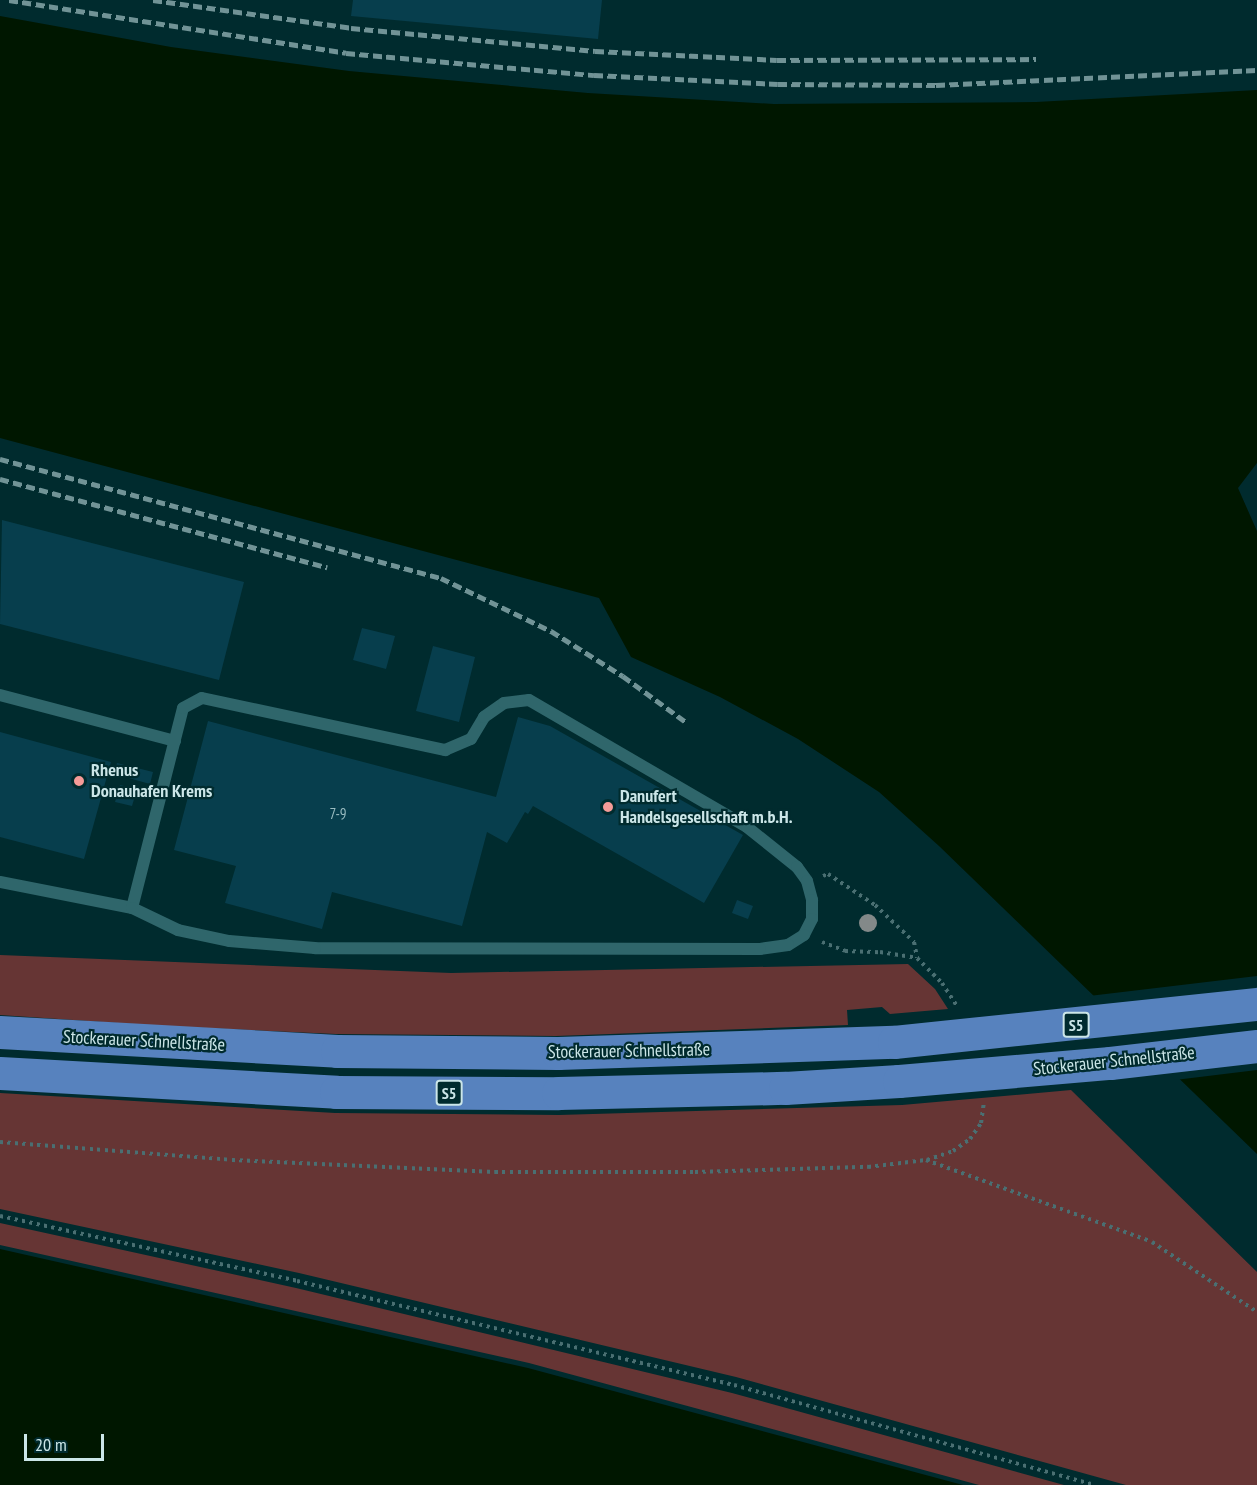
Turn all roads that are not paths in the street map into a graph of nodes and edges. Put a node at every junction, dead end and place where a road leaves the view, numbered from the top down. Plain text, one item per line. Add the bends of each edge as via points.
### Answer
1 (0, 695) edge
2 (175, 741) junction
3 (0, 882) edge
4 (132, 908) junction
5 (1257, 1004) edge
6 (0, 1032) edge
7 (1257, 1046) edge
8 (0, 1073) edge

1 - 2 lane
2 - 4 lane
2 - 4 lane via 183,708 201,698 445,750 471,739 484,717 504,703 530,700 747,827 797,867 807,882 812,919 804,935 788,945 760,949 315,948 229,941 178,930
3 - 4 lane
5 - 6 highway, Stockerauer Schnellstraße / S5 via 894,1042 558,1053 337,1051
7 - 8 highway, Stockerauer Schnellstraße / S5 via 899,1081 558,1093 348,1092

